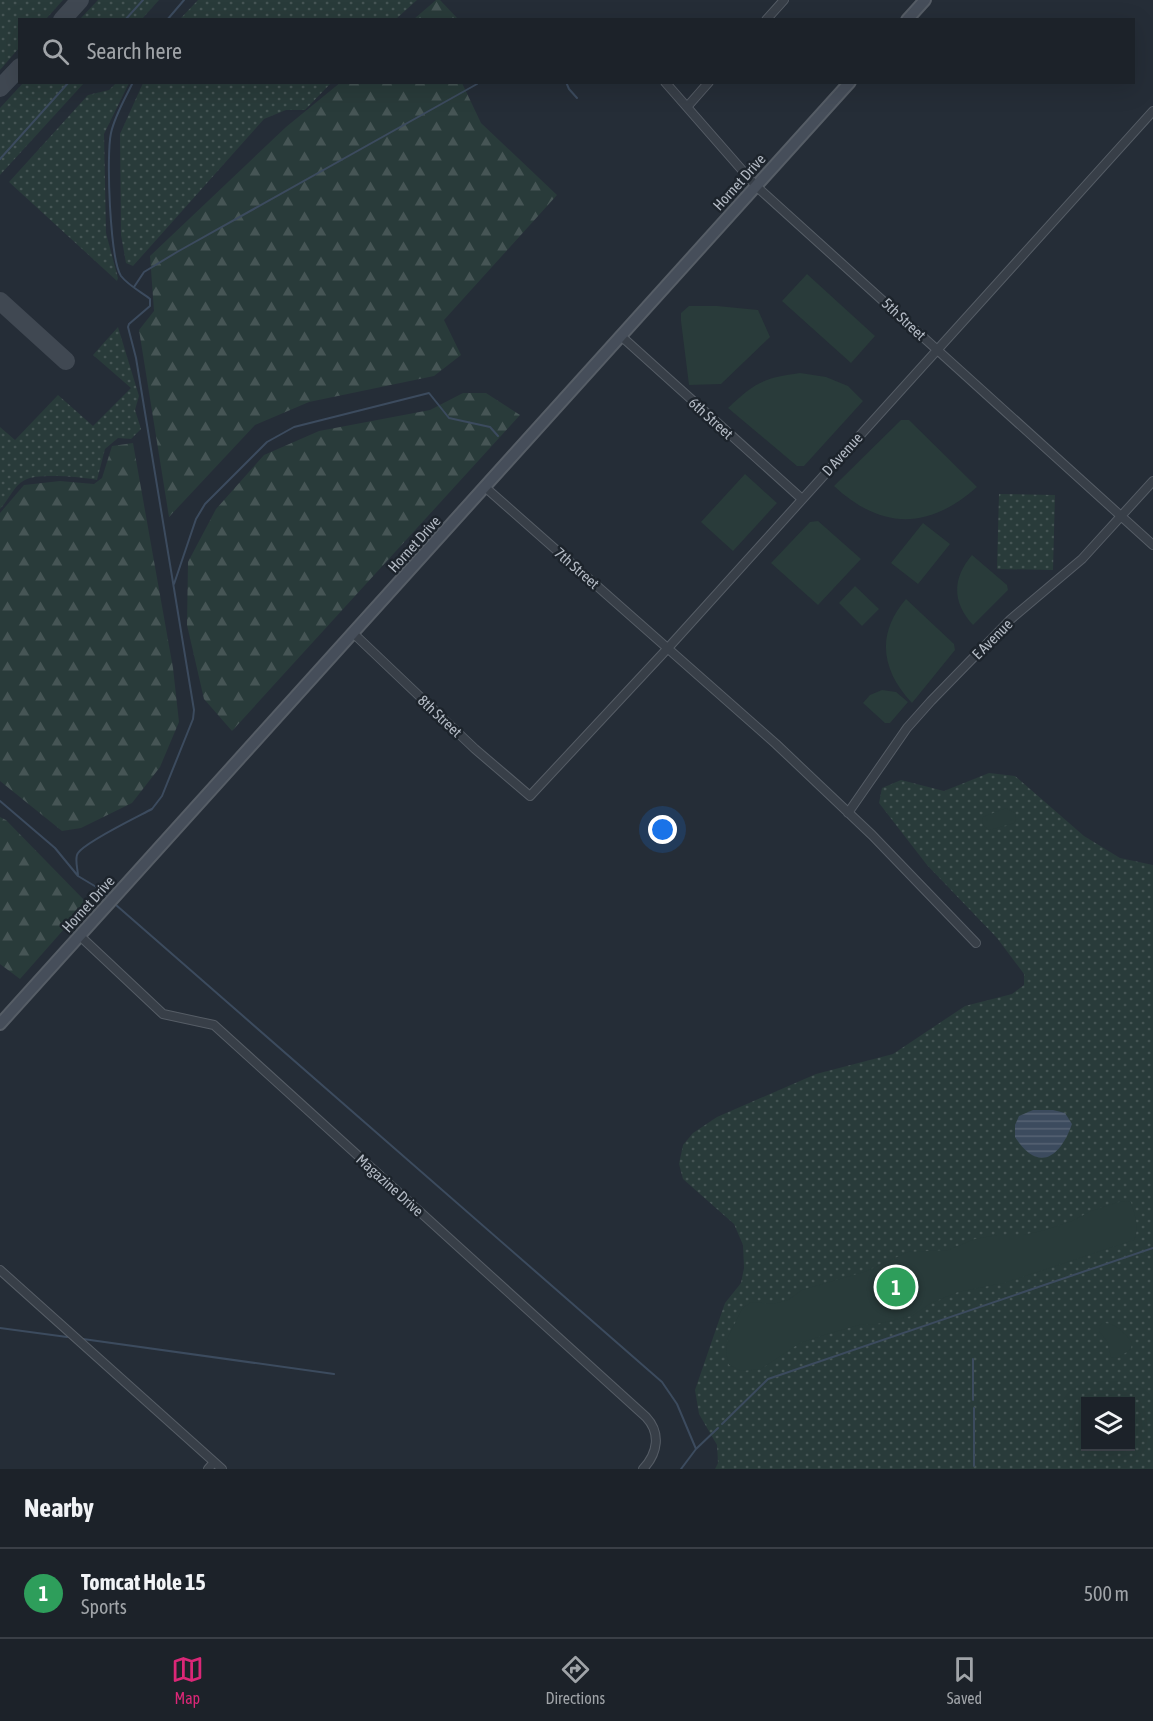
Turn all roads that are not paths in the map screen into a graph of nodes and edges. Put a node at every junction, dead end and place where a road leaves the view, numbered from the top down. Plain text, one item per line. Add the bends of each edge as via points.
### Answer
1 (784, 0) edge
2 (925, 0) edge
3 (768, 18) edge
4 (909, 18) edge
5 (667, 84) edge
6 (707, 84) edge
7 (848, 84) edge
8 (687, 107) junction
9 (1153, 111) edge
10 (756, 186) junction
11 (621, 336) junction
12 (938, 351) junction
13 (1153, 481) edge
14 (486, 488) junction
15 (802, 499) junction
16 (1121, 516) junction
17 (1153, 545) edge
18 (353, 633) junction
19 (668, 648) junction
20 (530, 796) joint
21 (848, 813) junction
22 (80, 936) junction
23 (976, 943) dead end
24 (0, 1024) edge
25 (0, 1270) edge
26 (214, 1462) junction
27 (208, 1469) edge
28 (222, 1469) edge
29 (644, 1469) edge

1 - 3 street
2 - 4 main road
5 - 8 street, 5th Street
6 - 8 street
7 - 10 main road, Hornet Drive
8 - 10 street, 5th Street
9 - 12 street, D Avenue
10 - 11 main road, Hornet Drive
10 - 12 street, 5th Street
11 - 14 main road, Hornet Drive
11 - 15 street, 6th Street
12 - 15 street, D Avenue
12 - 16 street, 5th Street
13 - 16 street, E Avenue
14 - 18 main road, Hornet Drive
14 - 19 street, 7th Street
15 - 19 street, D Avenue
16 - 17 street, 5th Street
16 - 21 street, E Avenue via 1082,559 1011,619 931,700
18 - 20 street, 8th Street
18 - 22 main road, Hornet Drive
19 - 20 street, D Avenue
19 - 21 street, 7th Street
21 - 23 street, 7th Street
22 - 24 main road, Hornet Drive
22 - 29 street, Magazine Drive via 163,1014 213,1025 646,1417 654,1425 657,1444
25 - 26 street
26 - 27 street
26 - 28 street

